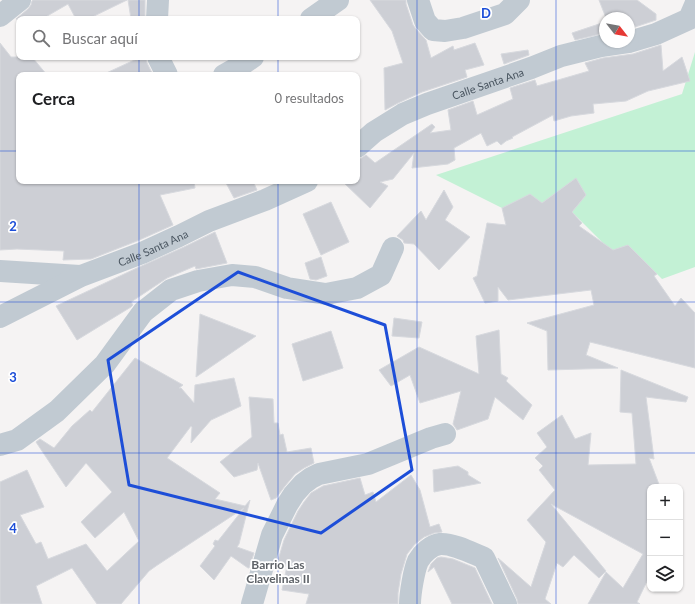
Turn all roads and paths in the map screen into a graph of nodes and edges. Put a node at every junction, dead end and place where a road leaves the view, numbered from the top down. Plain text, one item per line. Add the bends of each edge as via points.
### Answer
1 (20, 0) edge
2 (158, 0) edge
3 (338, 0) edge
4 (418, 0) edge
5 (518, 0) edge
6 (695, 5) edge
7 (0, 16) edge
8 (157, 16) edge
9 (315, 16) edge
10 (635, 40) edge
11 (599, 46) edge
12 (160, 60) edge
13 (248, 60) edge
14 (166, 72) edge
15 (229, 72) edge
16 (360, 144) edge
17 (300, 184) edge
18 (393, 248) dead end
19 (0, 271) edge
20 (81, 276) junction
21 (0, 317) edge
22 (445, 434) dead end
23 (0, 445) edge
24 (252, 604) edge
25 (410, 604) edge
26 (506, 604) edge

1 - 7 street
2 - 8 street
3 - 9 street
4 - 5 street via 425,21 433,30 445,31 463,28 505,14
6 - 10 street, Calle Santa Ana via 689,19
11 - 16 street, Calle Santa Ana via 561,56 409,111 374,132
12 - 14 street
13 - 15 street
17 - 20 street, Calle Santa Ana via 209,221 142,253
18 - 23 street via 381,275 357,288 326,294 287,288 255,276 232,275 198,281 171,290 143,312 105,364 57,410 17,440
19 - 20 street
20 - 21 street, Calle Santa Ana
22 - 24 street via 368,464 319,474 303,484 287,505 272,535
25 - 26 street via 418,561 432,546 440,544 460,548 484,558

